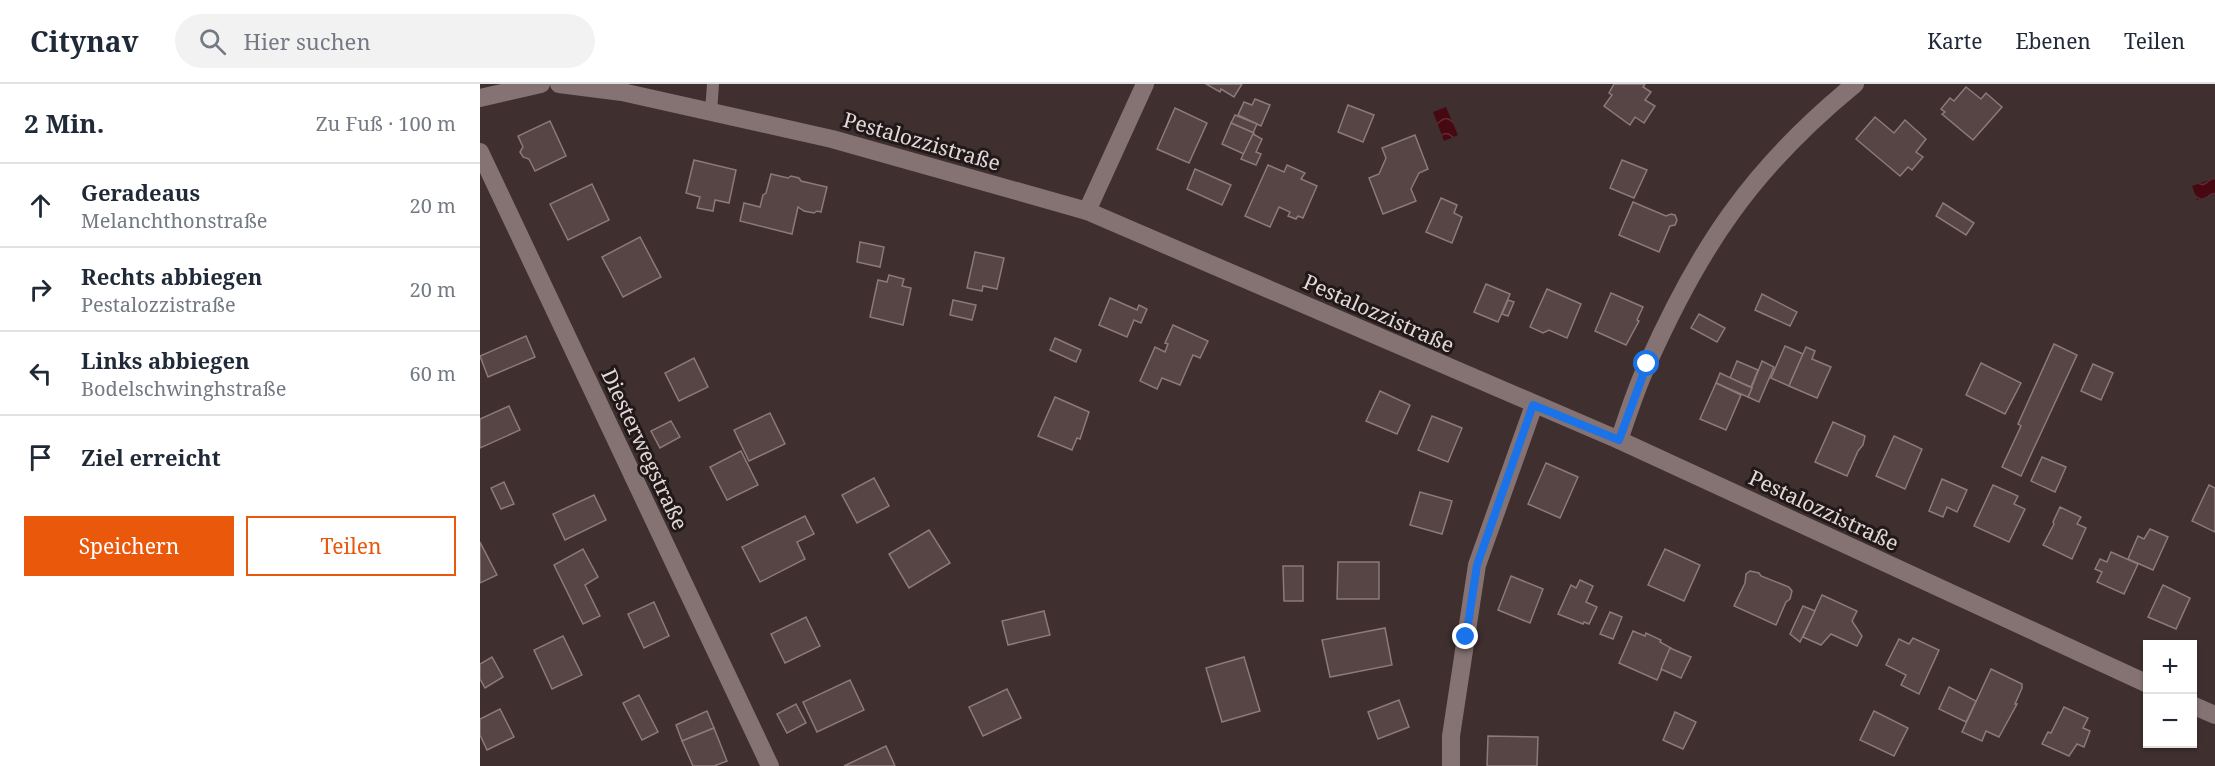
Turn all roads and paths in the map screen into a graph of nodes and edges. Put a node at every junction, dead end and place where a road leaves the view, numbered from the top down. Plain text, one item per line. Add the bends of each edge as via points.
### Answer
1 (541, 84) edge
2 (559, 84) edge
3 (713, 84) edge
4 (1855, 84) edge
5 (1140, 85) edge
6 (480, 98) edge
7 (711, 112) junction
8 (480, 152) edge
9 (1087, 211) junction
10 (1533, 405) junction
11 (1619, 440) junction
12 (2143, 682) edge
13 (2197, 707) edge
14 (2215, 715) edge
15 (770, 766) edge
16 (1451, 766) edge

1 - 6 street
2 - 7 street, Pestalozzistraße via 622,92
3 - 7 lane
4 - 11 street via 1776,159 1731,212 1691,278 1647,364
5 - 9 street
7 - 9 street, Pestalozzistraße via 832,139
8 - 15 street, Diesterwegstraße
9 - 10 street, Pestalozzistraße
10 - 11 street, Pestalozzistraße
10 - 16 street via 1477,565 1451,736
11 - 12 street, Pestalozzistraße
13 - 14 street

